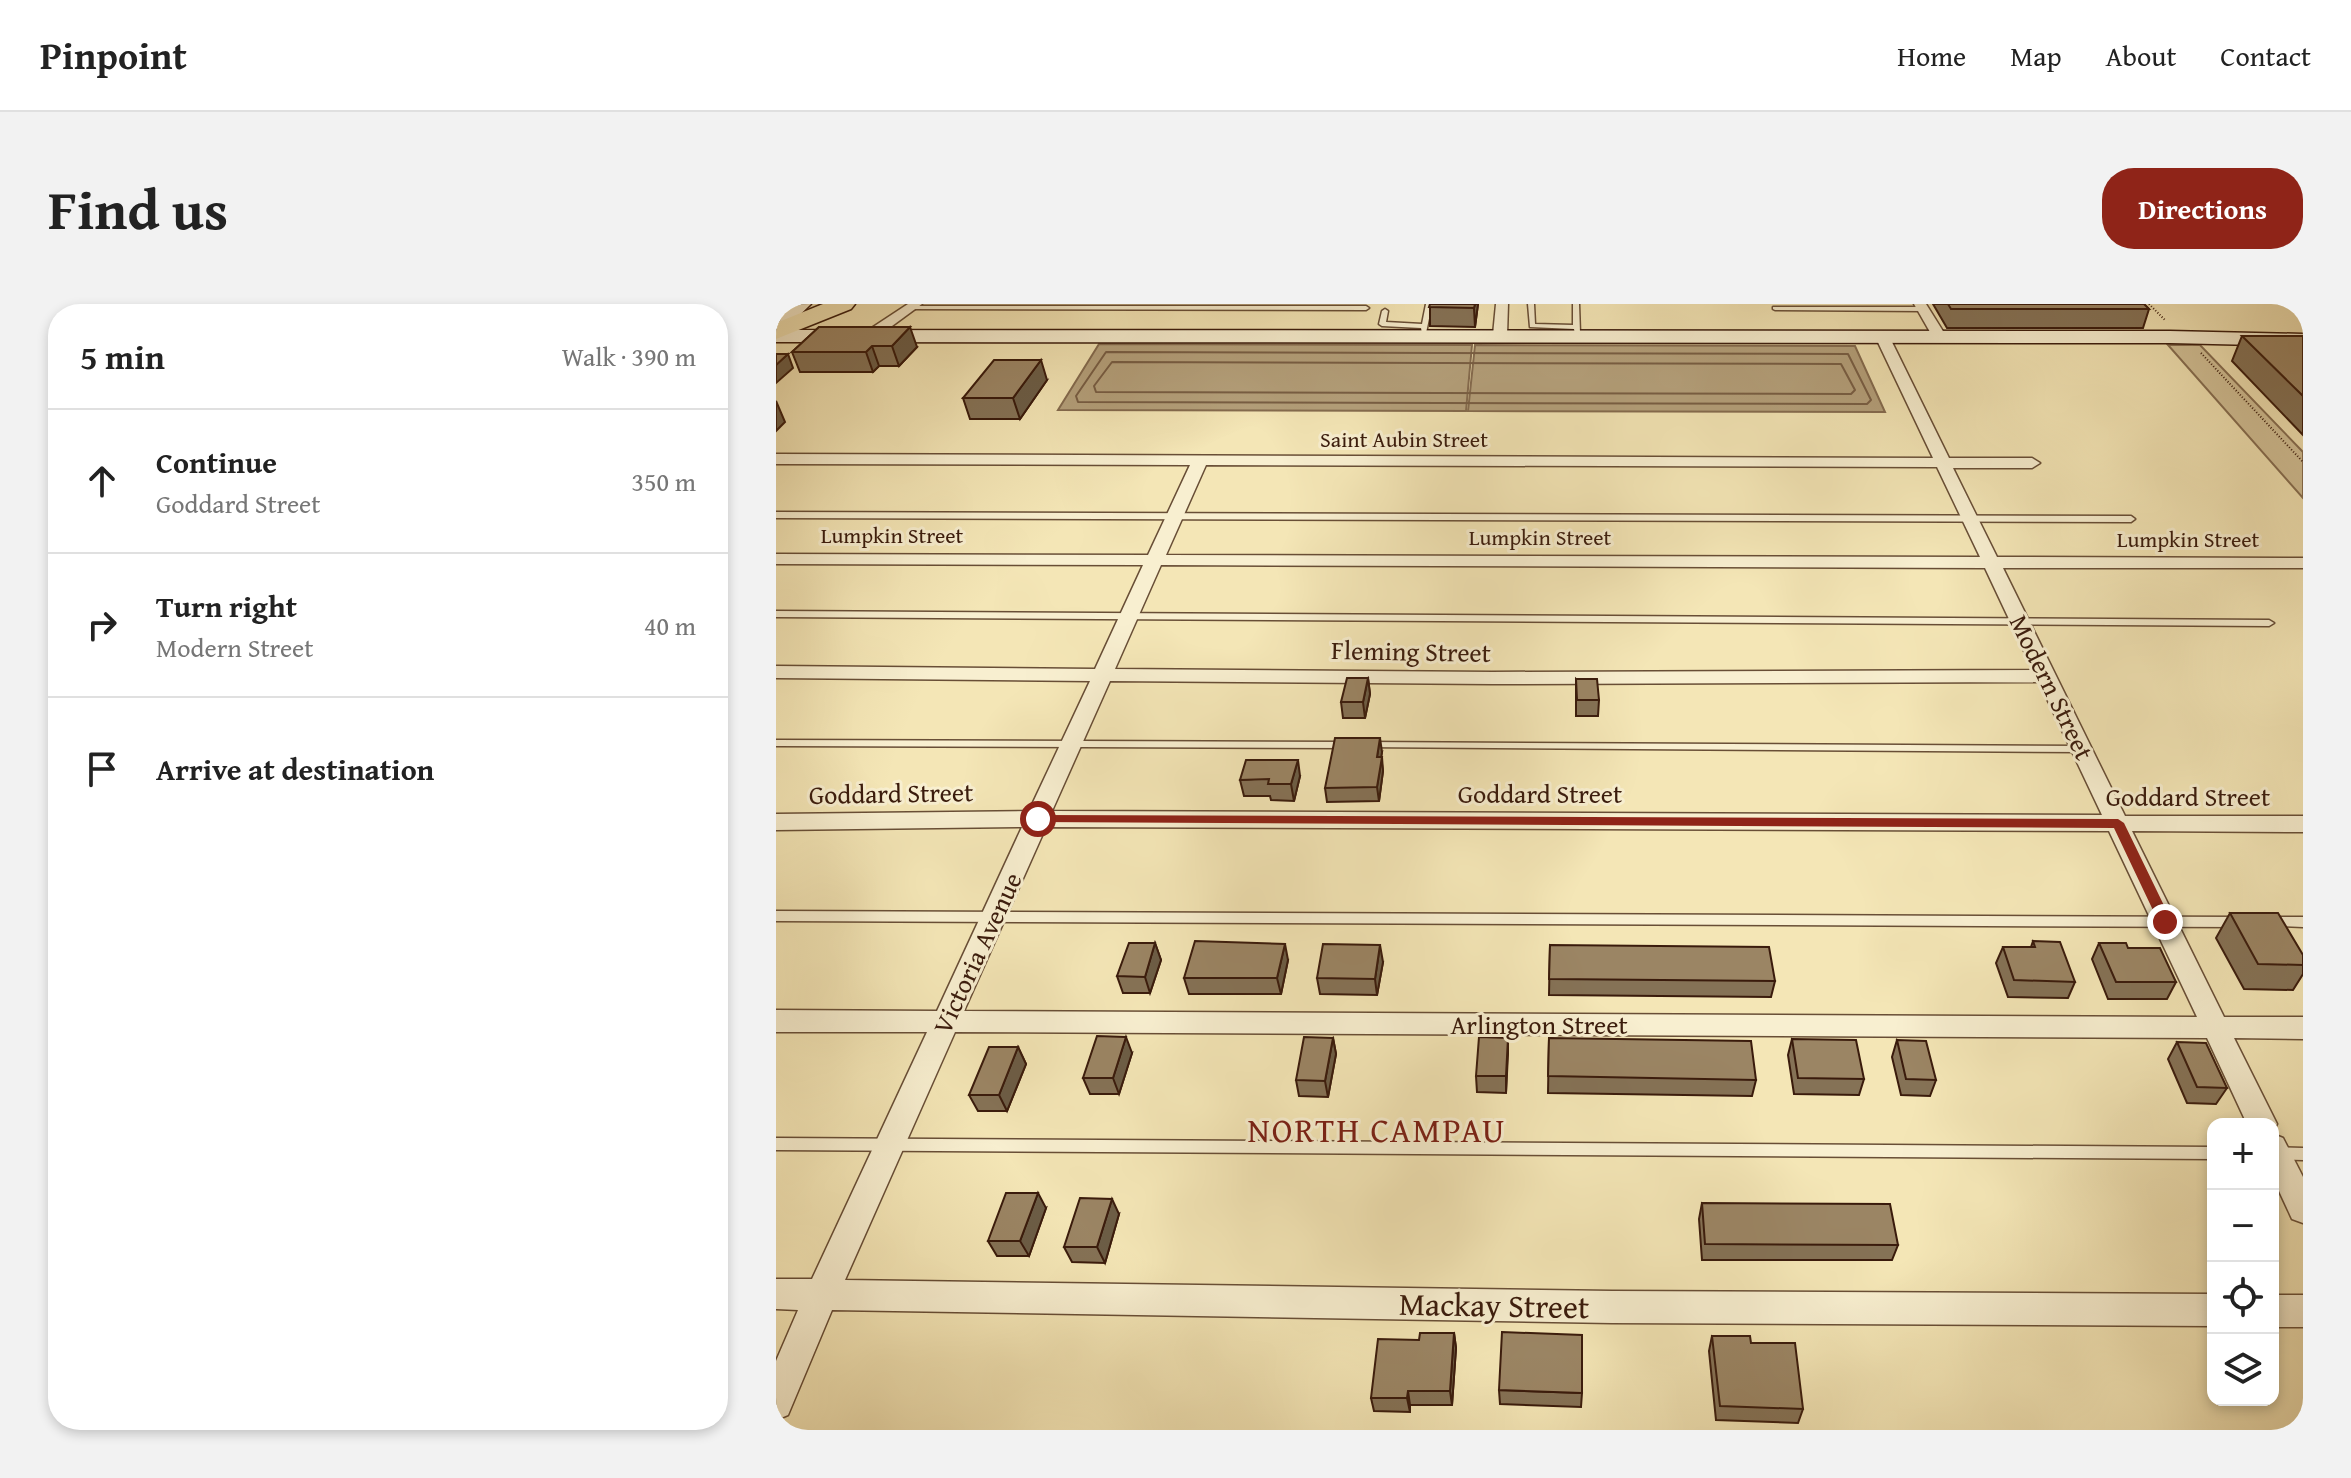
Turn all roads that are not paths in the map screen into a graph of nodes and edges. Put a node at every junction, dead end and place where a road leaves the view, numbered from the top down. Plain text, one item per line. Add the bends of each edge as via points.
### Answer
1 (831, 304) edge
2 (843, 304) edge
3 (1429, 304) edge
4 (1502, 304) edge
5 (1531, 304) edge
6 (1576, 304) edge
7 (913, 306) edge
8 (1922, 307) edge
9 (1366, 308) dead end
10 (1775, 308) dead end
11 (1411, 310) dead end
12 (1385, 311) dead end
13 (789, 323) edge
14 (1419, 329) junction
15 (1577, 331) junction
16 (872, 334) junction
17 (1500, 335) junction
18 (1882, 336) junction
19 (1939, 336) junction
20 (2303, 340) edge
21 (776, 459) edge
22 (1200, 460) junction
23 (1942, 462) junction
24 (2032, 463) dead end
25 (776, 515) edge
26 (1175, 515) junction
27 (1969, 518) junction
28 (2131, 519) dead end
29 (776, 559) edge
30 (1155, 560) junction
31 (1991, 562) junction
32 (2303, 563) edge
33 (776, 614) edge
34 (1130, 616) junction
35 (2020, 622) junction
36 (2269, 623) dead end
37 (776, 672) edge
38 (1104, 673) junction
39 (2046, 676) junction
40 (776, 743) edge
41 (1072, 744) junction
42 (2082, 749) junction
43 (1038, 819) junction
44 (776, 822) edge
45 (2118, 823) junction
46 (2303, 824) edge
47 (776, 916) edge
48 (993, 917) junction
49 (2165, 922) junction
50 (2303, 922) edge
51 (776, 1021) edge
52 (946, 1021) junction
53 (2215, 1028) junction
54 (2303, 1028) edge
55 (2259, 1118) edge
56 (776, 1144) edge
57 (890, 1144) junction
58 (2281, 1152) edge
59 (2207, 1153) edge
60 (2303, 1209) edge
61 (776, 1294) edge
62 (822, 1294) junction
63 (2207, 1310) edge
64 (2279, 1311) edge
65 (2303, 1311) edge
66 (776, 1403) edge

1 - 13 highway
2 - 13 highway
3 - 14 lane
4 - 17 street
5 - 15 lane via 1532,326
6 - 15 lane
7 - 9 lane
7 - 16 street
8 - 10 lane
8 - 19 street
11 - 14 lane
12 - 14 lane via 1382,324
13 - 16 street
14 - 16 street
14 - 17 street
15 - 17 street
15 - 18 street
18 - 19 street
18 - 23 street, Modern Street
19 - 20 street
21 - 22 street, Saint Aubin Street
22 - 23 street, Saint Aubin Street
22 - 26 street, Victoria Avenue
23 - 24 street, Saint Aubin Street
23 - 27 street, Modern Street
25 - 26 lane
26 - 27 lane
26 - 30 street, Victoria Avenue
27 - 28 lane
27 - 31 street, Modern Street
29 - 30 street, Lumpkin Street
30 - 31 street, Lumpkin Street
30 - 34 street, Victoria Avenue
31 - 32 street, Lumpkin Street
31 - 35 street, Modern Street
33 - 34 lane
34 - 35 lane
34 - 38 street, Victoria Avenue
35 - 36 lane
35 - 39 street, Modern Street
37 - 38 street, Fleming Street
38 - 39 street, Fleming Street
38 - 41 street, Victoria Avenue
39 - 42 street, Modern Street
40 - 41 lane
41 - 42 lane
41 - 43 street, Victoria Avenue
42 - 45 street, Modern Street
43 - 44 street, Goddard Street
43 - 45 street, Goddard Street
43 - 48 street, Victoria Avenue
45 - 46 street, Goddard Street
45 - 49 street, Modern Street
47 - 48 lane
48 - 49 lane
48 - 52 street, Victoria Avenue
49 - 50 lane
49 - 53 street, Modern Street
51 - 52 street, Arlington Street
52 - 53 street, Arlington Street
52 - 57 street, Victoria Avenue
53 - 54 street, Arlington Street
53 - 55 street, Modern Street
56 - 57 lane
57 - 59 lane
57 - 62 street, Victoria Avenue
58 - 60 street
61 - 62 street, Mackay Street
62 - 63 street, Mackay Street
62 - 66 street, Victoria Avenue
64 - 65 street

